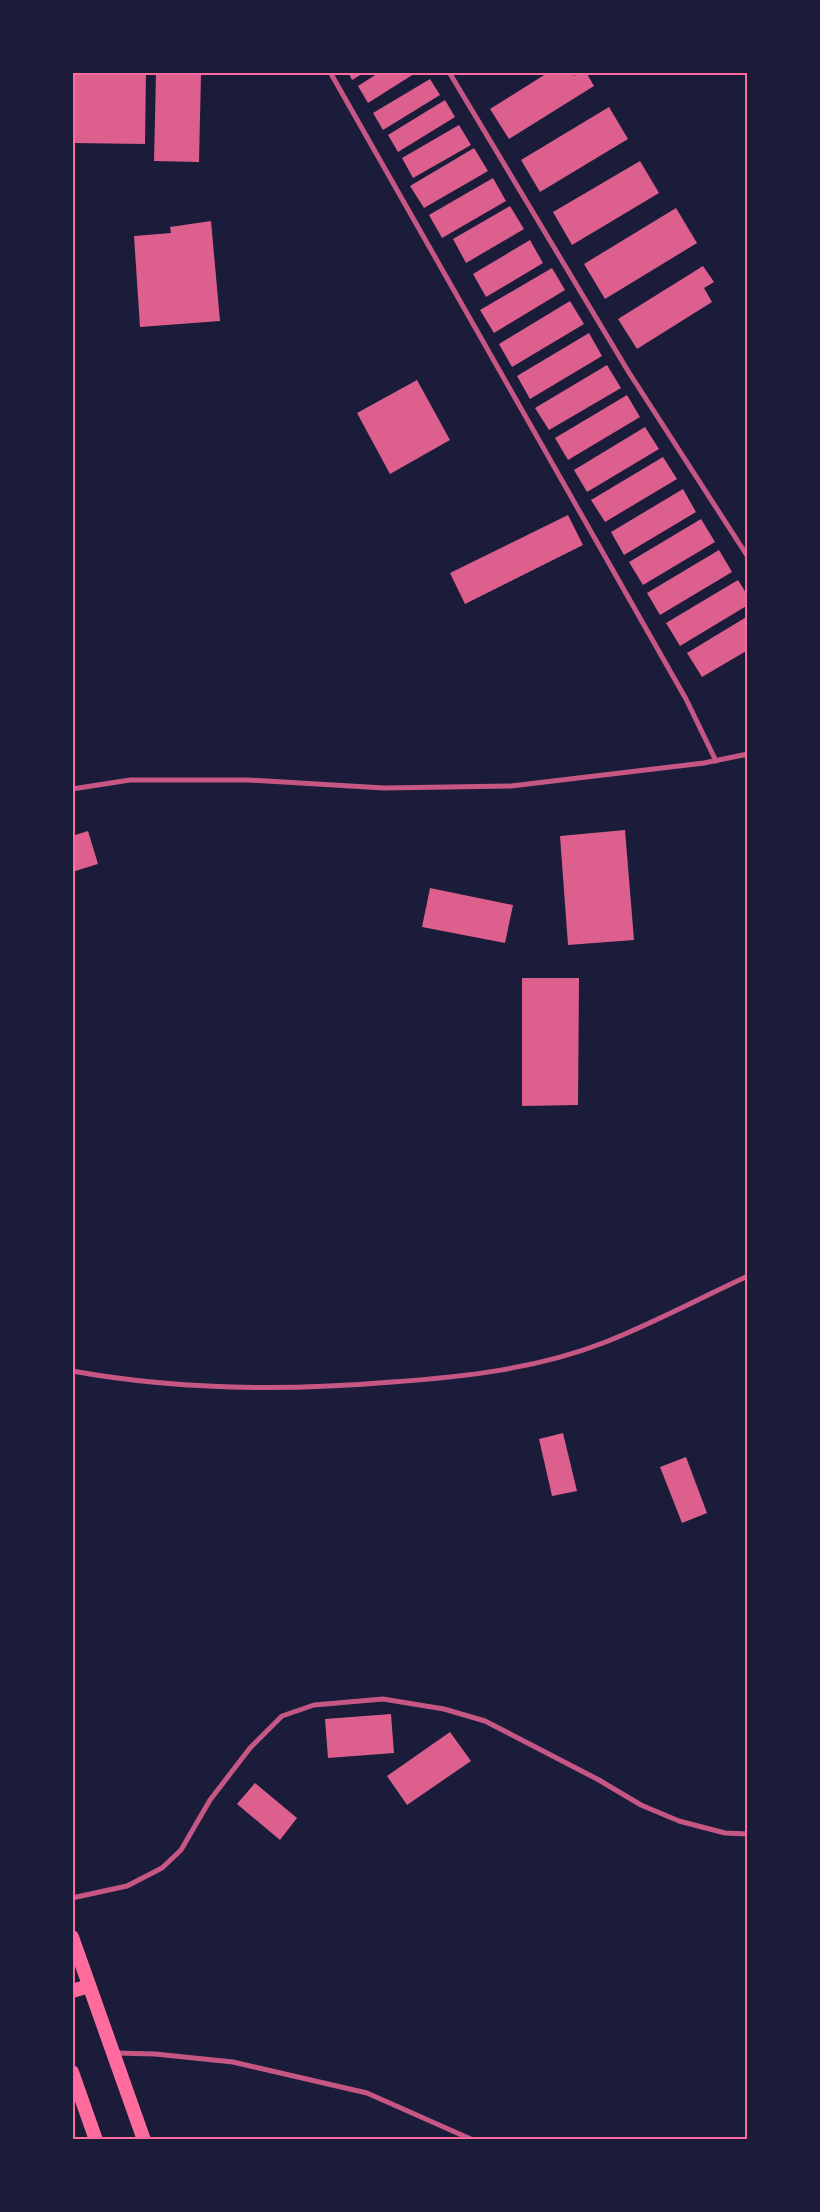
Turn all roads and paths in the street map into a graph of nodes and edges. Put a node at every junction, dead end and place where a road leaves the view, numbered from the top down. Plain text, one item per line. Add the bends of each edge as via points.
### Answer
1 (330, 72) edge
2 (449, 72) edge
3 (748, 557) edge
4 (748, 754) edge
5 (716, 760) junction
6 (72, 789) edge
7 (748, 1276) edge
8 (72, 1371) edge
9 (748, 1834) edge
10 (72, 1898) edge
11 (72, 1937) edge
12 (89, 1986) junction
13 (72, 1990) edge
14 (113, 2053) junction
15 (72, 2072) edge
16 (96, 2140) edge
17 (144, 2140) edge
18 (473, 2140) edge

1 - 5 street via 686,699
2 - 3 street via 628,371
4 - 5 street
5 - 6 street via 511,786 384,788 248,780 130,780
7 - 8 street via 603,1343 545,1360 461,1377 319,1388 123,1380
9 - 10 street via 725,1833 679,1821 485,1721 444,1709 383,1699 314,1705 282,1716 250,1748 210,1800 181,1850 162,1868 126,1886
11 - 12 highway
12 - 13 highway
12 - 14 highway
14 - 17 highway
14 - 18 street via 233,2062 367,2093
15 - 16 highway

